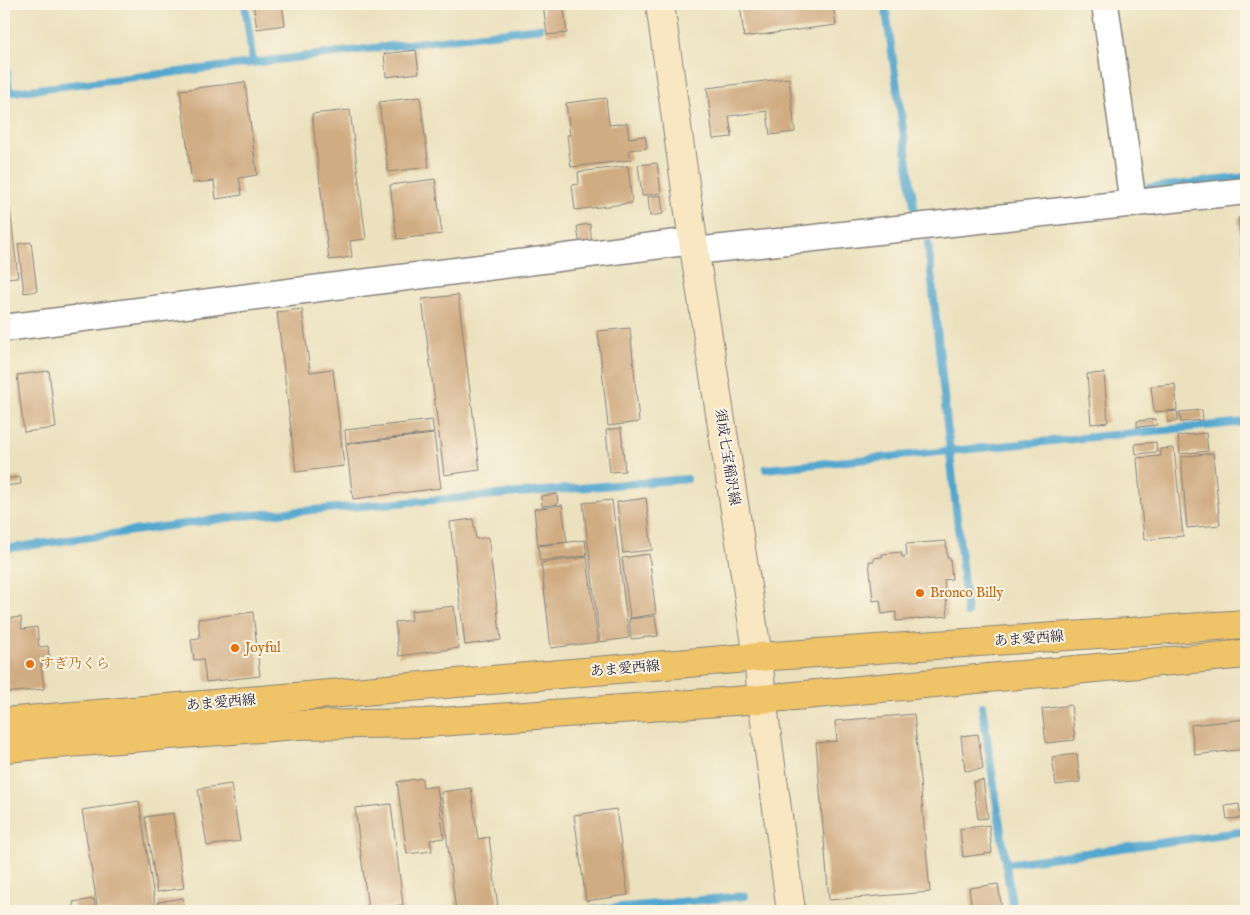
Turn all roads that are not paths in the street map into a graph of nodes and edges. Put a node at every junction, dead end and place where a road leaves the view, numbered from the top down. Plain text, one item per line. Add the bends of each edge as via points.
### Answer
1 (660, 4) edge
2 (1105, 4) edge
3 (1246, 191) edge
4 (1133, 204) junction
5 (694, 246) junction
6 (4, 328) edge
7 (1246, 624) edge
8 (1246, 654) edge
9 (758, 657) junction
10 (762, 699) junction
11 (4, 722) edge
12 (4, 748) edge
13 (791, 911) edge

1 - 5 main road, 須成七宝稲沢線
2 - 4 street
3 - 4 street
4 - 5 street
5 - 6 street
5 - 9 main road, 須成七宝稲沢線
7 - 9 main road, あま愛西線
8 - 10 main road, あま愛西線
9 - 10 main road, 須成七宝稲沢線
9 - 11 main road, あま愛西線
10 - 12 main road, あま愛西線 via 425,723 297,726
10 - 13 main road, 須成七宝稲沢線

